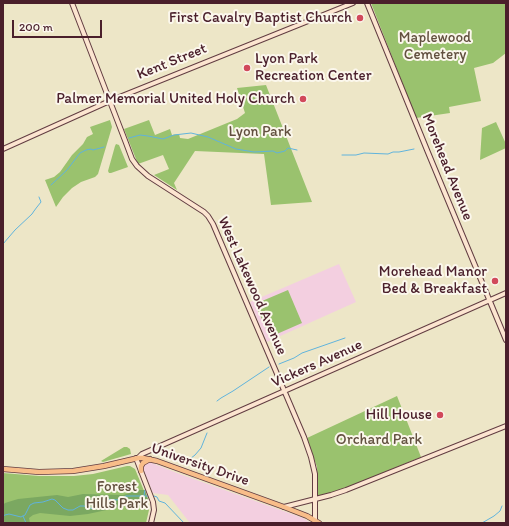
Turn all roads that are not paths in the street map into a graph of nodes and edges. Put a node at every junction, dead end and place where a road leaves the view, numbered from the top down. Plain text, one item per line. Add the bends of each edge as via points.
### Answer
1 (72, 3) edge
2 (353, 3) edge
3 (367, 3) edge
4 (110, 101) junction
5 (3, 149) edge
6 (506, 293) edge
7 (490, 300) junction
8 (506, 340) edge
9 (284, 392) junction
10 (506, 426) edge
11 (137, 458) junction
12 (150, 459) junction
13 (3, 469) edge
14 (140, 471) junction
15 (315, 498) junction
16 (284, 507) junction
17 (317, 521) edge
18 (151, 523) edge

1 - 4 street, West Lakewood Avenue
2 - 4 street, Kent Street
3 - 7 street, Morehead Avenue
4 - 5 street, Kent Street
4 - 9 street, West Lakewood Avenue via 132,159 140,170 210,218
6 - 7 street, Vickers Avenue
7 - 8 street, Morehead Avenue
7 - 9 street, Vickers Avenue
9 - 11 street, Vickers Avenue
9 - 15 street, West Lakewood Avenue via 314,465
10 - 15 street via 365,483
11 - 12 main road, University Drive
11 - 13 main road, University Drive via 73,471
11 - 14 street
12 - 14 main road via 143,463
12 - 16 main road, University Drive
14 - 18 street via 153,502
15 - 16 street
15 - 17 street, West Lakewood Avenue
16 - 17 main road, University Drive

